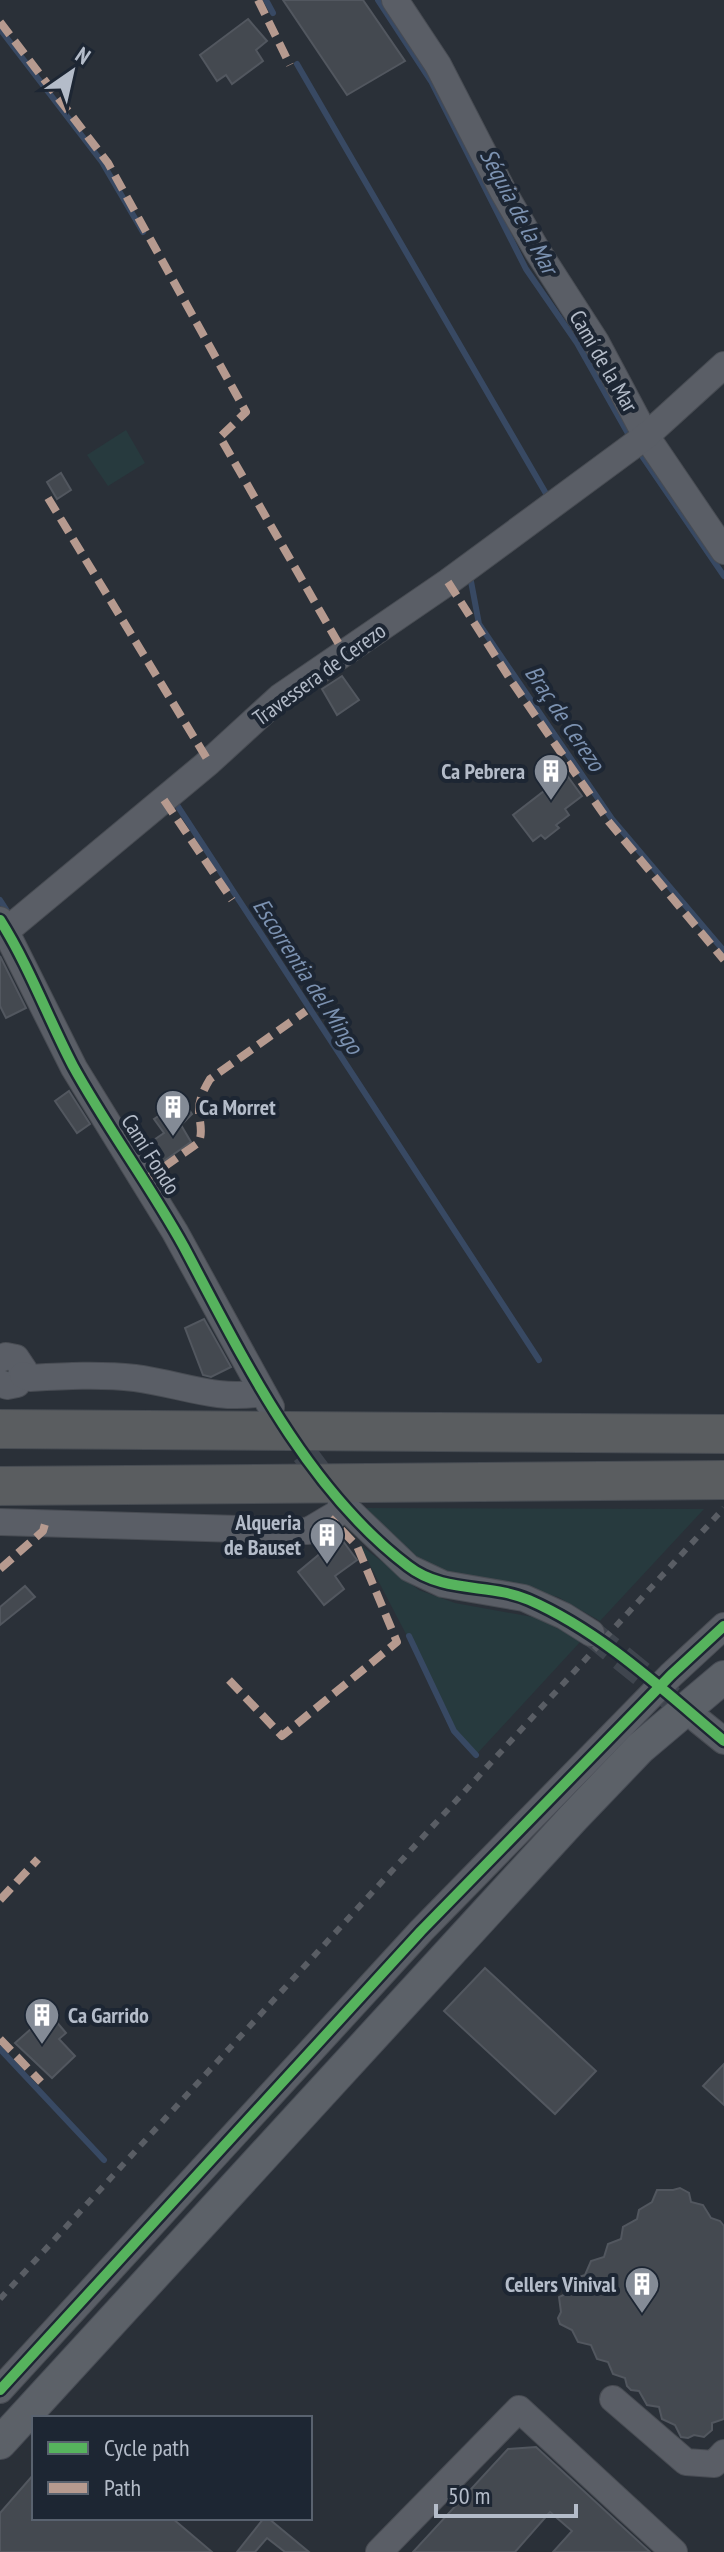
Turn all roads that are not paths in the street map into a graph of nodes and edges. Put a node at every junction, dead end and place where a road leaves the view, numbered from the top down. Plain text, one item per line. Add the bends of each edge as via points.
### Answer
1 (395, 0) edge
2 (724, 365) edge
3 (646, 436) junction
4 (724, 551) edge
5 (2, 929) edge
6 (0, 1359) edge
7 (12, 1379) edge
8 (0, 1429) edge
9 (724, 1434) edge
10 (724, 1480) edge
11 (0, 1486) edge
12 (0, 1522) edge
13 (724, 1626) edge
14 (591, 1633) tunnel mouth
15 (724, 1677) edge
16 (698, 1720) tunnel mouth
17 (724, 1741) edge
18 (0, 2390) edge
19 (613, 2399) dead end
20 (0, 2443) edge
21 (724, 2453) edge
22 (379, 2552) edge
23 (674, 2552) edge

1 - 3 street, Camí de la Mar via 438,65 504,193 596,342
2 - 3 street, Travessera de Cerezo
3 - 4 street, Camí de la Mar
3 - 5 street, Travessera de Cerezo via 280,697 187,781
5 - 7 street, Camí Fondo via 74,1068 175,1232 266,1400 104,1376
6 - 7 street via 16,1358 23,1365
8 - 9 highway
10 - 11 highway
12 - 14 street via 308,1531 343,1506 409,1568 443,1584 524,1598
13 - 18 street via 421,1931
15 - 20 main road via 640,1748 573,1818
16 - 17 street
19 - 21 street via 686,2462 714,2464
22 - 23 street via 519,2409

